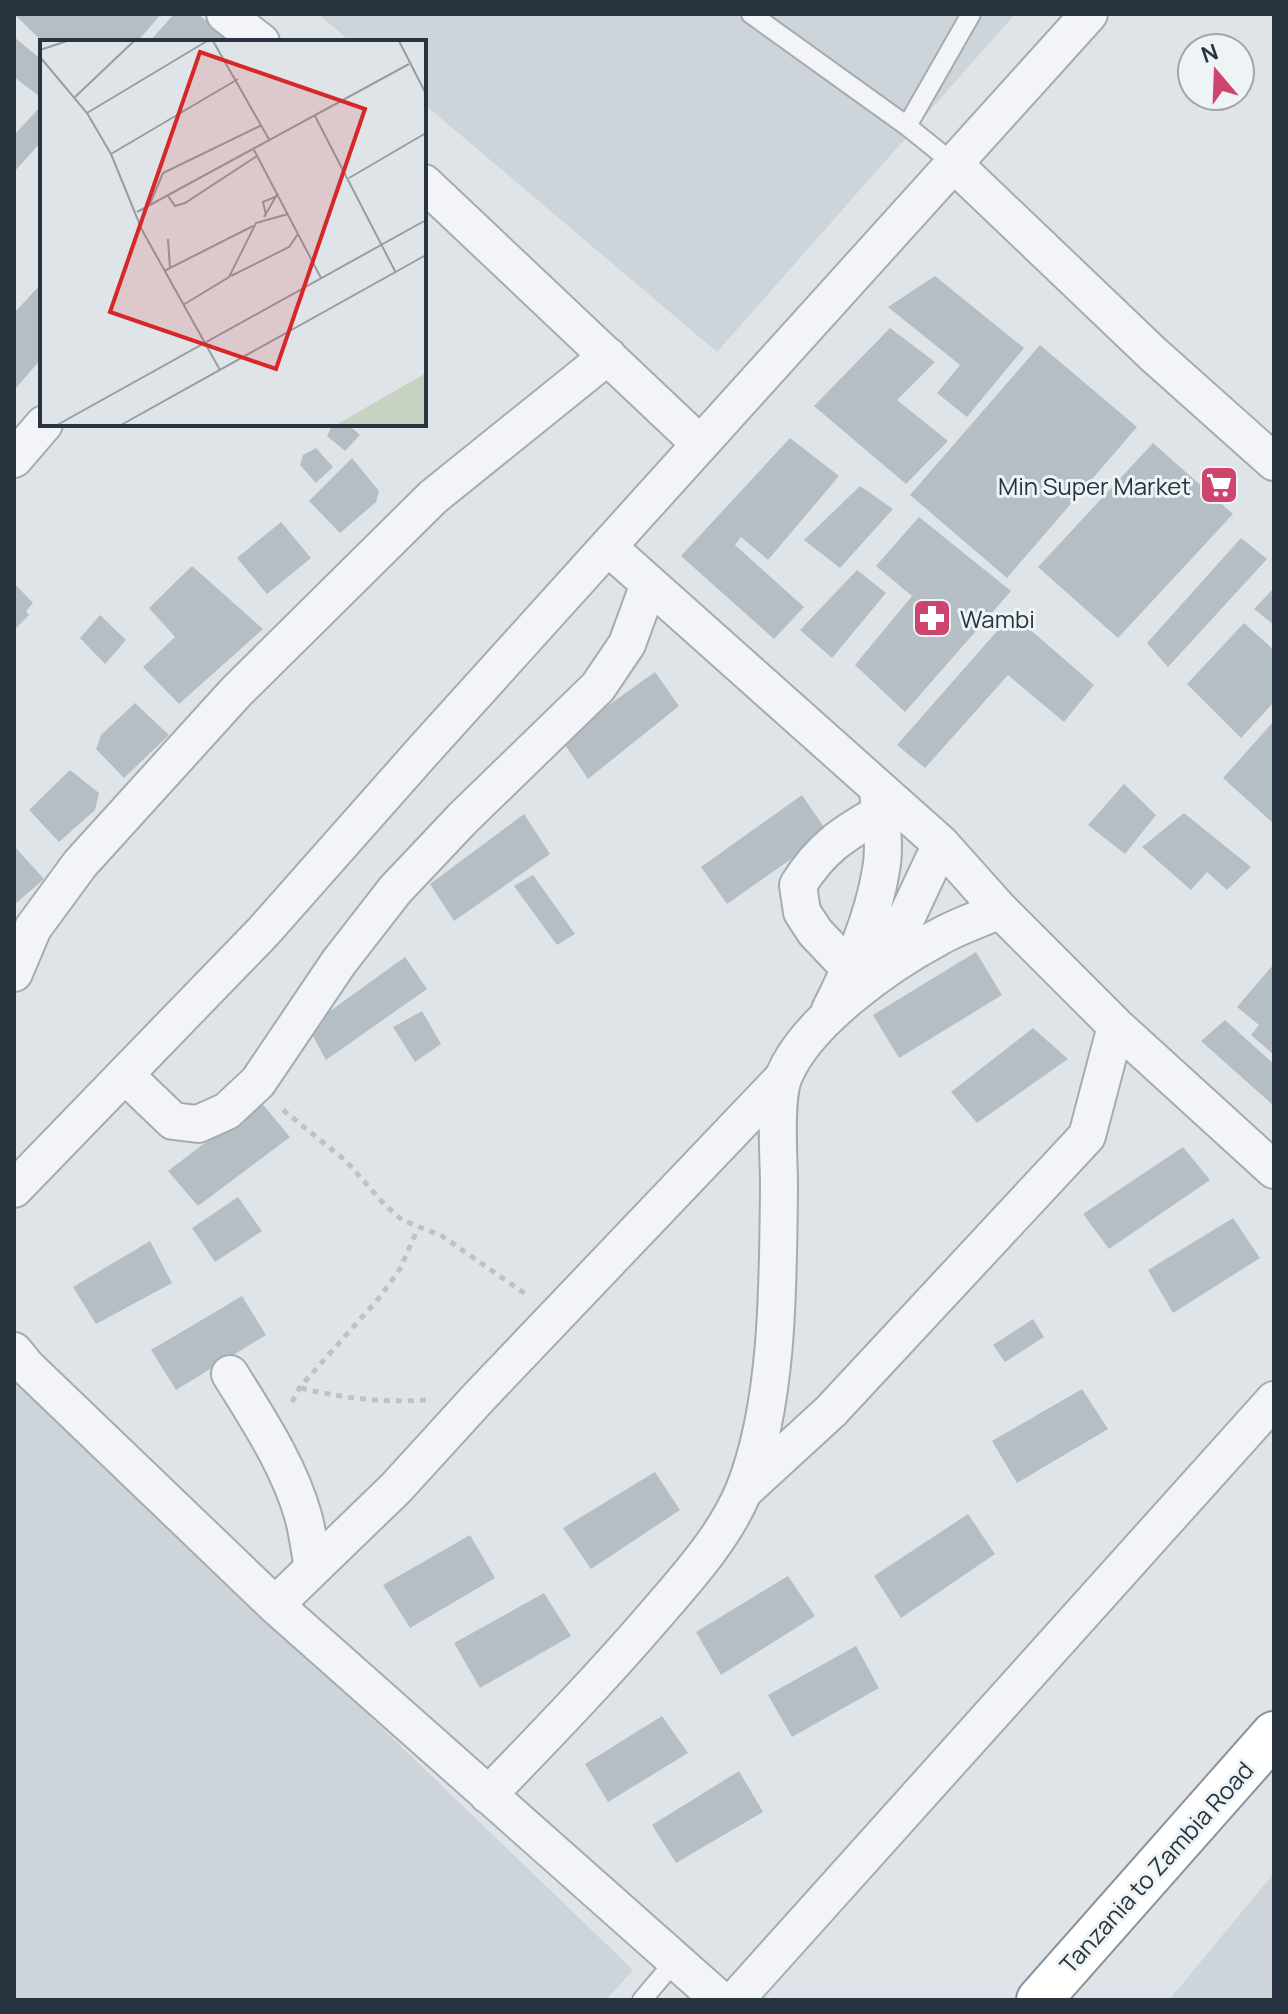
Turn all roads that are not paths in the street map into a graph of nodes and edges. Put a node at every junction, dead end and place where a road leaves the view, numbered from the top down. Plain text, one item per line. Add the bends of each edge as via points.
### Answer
1 (225, 14) edge
2 (751, 14) edge
3 (971, 14) edge
4 (1089, 14) edge
5 (258, 40) edge
6 (907, 126) junction
7 (953, 163) junction
8 (426, 185) edge
9 (608, 356) junction
10 (42, 426) edge
11 (700, 444) junction
12 (14, 459) edge
13 (1274, 462) edge
14 (608, 547) junction
15 (649, 584) junction
16 (879, 801) junction
17 (941, 844) junction
18 (1000, 910) junction
19 (865, 972) junction
20 (14, 973) edge
21 (1116, 1026) junction
22 (125, 1075) junction
23 (782, 1079) junction
24 (1274, 1170) edge
25 (14, 1189) edge
26 (14, 1351) edge
27 (230, 1374) dead end
28 (1274, 1400) edge
29 (744, 1491) junction
30 (313, 1568) junction
31 (275, 1605) junction
32 (1274, 1734) edge
33 (488, 1795) junction
34 (675, 1961) junction
35 (642, 2000) edge
36 (720, 2000) edge
37 (735, 2000) edge
38 (1039, 2000) edge

1 - 5 street
2 - 6 lane
3 - 6 lane
4 - 7 street
6 - 7 lane
7 - 11 street
7 - 13 street
8 - 9 street
9 - 11 street
9 - 20 street via 433,497 236,692 80,864 33,928
10 - 12 street
11 - 14 street
14 - 15 street
14 - 22 street via 263,932
15 - 16 street
15 - 22 street via 627,644 598,687 395,890 258,1082 227,1111 198,1124 173,1121
16 - 17 street
16 - 19 street via 882,868
16 - 19 street via 813,860 798,885 802,912 815,932
17 - 18 street
17 - 19 street
18 - 19 street
18 - 21 street
19 - 23 street via 799,1049
21 - 24 street
21 - 29 street via 1087,1136 831,1411
22 - 25 street
23 - 29 street via 768,1397
23 - 30 street via 396,1488
26 - 31 street
27 - 30 street via 292,1485
28 - 37 street
29 - 33 street via 692,1573
30 - 31 street
31 - 33 street
32 - 38 highway, Tanzania to Zambia Road
33 - 34 street
34 - 35 lane
34 - 36 street

